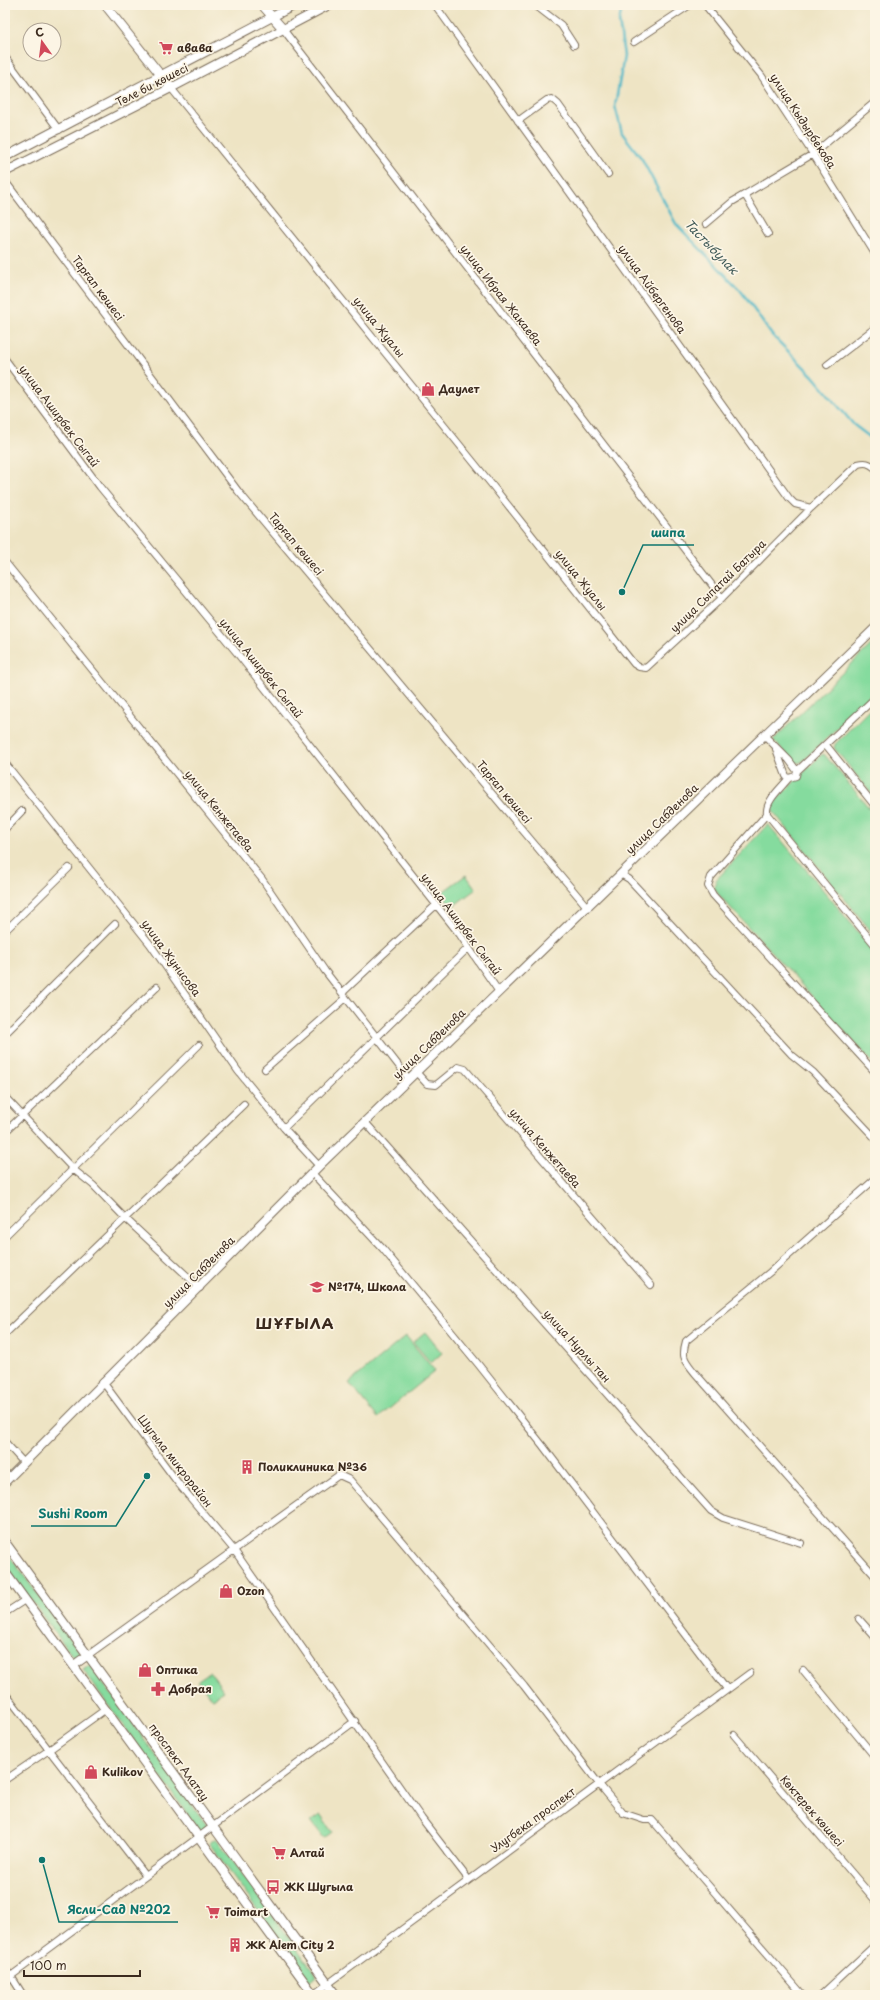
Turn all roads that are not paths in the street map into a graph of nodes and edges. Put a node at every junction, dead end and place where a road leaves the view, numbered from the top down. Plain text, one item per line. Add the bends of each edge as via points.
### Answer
1 (105, 5) edge
2 (262, 5) edge
3 (295, 5) edge
4 (329, 5) edge
5 (435, 5) edge
6 (535, 5) edge
7 (690, 5) edge
8 (704, 5) edge
9 (272, 17) junction
10 (283, 29) junction
11 (634, 42) dead end
12 (574, 45) dead end
13 (5, 57) edge
14 (160, 75) junction
15 (171, 88) junction
16 (875, 102) edge
17 (518, 121) junction
18 (59, 130) junction
19 (813, 154) junction
20 (5, 157) edge
21 (5, 172) edge
22 (608, 174) dead end
23 (5, 181) edge
24 (745, 196) junction
25 (706, 224) dead end
26 (768, 234) dead end
27 (875, 254) edge
28 (875, 328) edge
29 (5, 359) edge
30 (827, 365) dead end
31 (875, 468) edge
32 (812, 508) junction
33 (5, 562) edge
34 (722, 598) junction
35 (875, 628) edge
36 (634, 664) joint
37 (875, 698) edge
38 (764, 735) junction
39 (826, 745) junction
40 (776, 749) junction
41 (5, 763) edge
42 (797, 772) junction
43 (789, 778) junction
44 (875, 806) edge
45 (22, 812) dead end
46 (767, 814) junction
47 (5, 829) edge
48 (69, 868) dead end
49 (622, 874) junction
50 (436, 905) junction
51 (588, 908) junction
52 (115, 924) dead end
53 (5, 931) edge
54 (875, 945) edge
55 (468, 948) junction
56 (157, 986) dead end
57 (499, 992) junction
58 (344, 996) junction
59 (5, 1034) edge
60 (377, 1038) junction
61 (200, 1045) dead end
62 (265, 1069) dead end
63 (416, 1072) junction
64 (875, 1072) edge
65 (409, 1079) junction
66 (5, 1097) edge
67 (244, 1104) dead end
68 (22, 1115) junction
69 (365, 1122) junction
70 (284, 1128) junction
71 (5, 1132) edge
72 (875, 1138) edge
73 (319, 1166) junction
74 (73, 1169) junction
75 (312, 1173) junction
76 (875, 1179) edge
77 (126, 1219) junction
78 (5, 1236) edge
79 (650, 1285) dead end
80 (200, 1288) junction
81 (5, 1334) edge
82 (103, 1382) junction
83 (5, 1442) edge
84 (24, 1462) junction
85 (5, 1482) edge
86 (5, 1542) edge
87 (801, 1543) dead end
88 (234, 1550) junction
89 (5, 1572) edge
90 (875, 1576) edge
91 (25, 1600) junction
92 (5, 1614) edge
93 (859, 1619) dead end
94 (875, 1637) edge
95 (88, 1655) junction
96 (74, 1665) junction
97 (804, 1670) dead end
98 (750, 1672) dead end
99 (727, 1689) junction
100 (5, 1693) edge
101 (106, 1709) junction
102 (355, 1721) junction
103 (734, 1735) dead end
104 (49, 1750) junction
105 (875, 1757) edge
106 (5, 1780) edge
107 (599, 1784) junction
108 (213, 1827) junction
109 (199, 1837) junction
110 (146, 1876) junction
111 (469, 1880) junction
112 (875, 1900) edge
113 (875, 1945) edge
114 (5, 1969) edge
115 (11, 1976) junction
116 (5, 1980) edge
117 (328, 1984) junction
118 (23, 1995) edge
119 (314, 1995) edge
120 (336, 1995) edge
121 (803, 1995) edge
122 (821, 1995) edge

1 - 14 main road, улица Жуалы
2 - 9 main road, улица Ибрая Жакаева
3 - 9 main road, Төле би көшесі
4 - 10 main road, Төле би көшесі
5 - 17 street, улица Айбергенова
6 - 12 street via 561,25
7 - 11 street
8 - 19 street, улица Кыдырбекова via 761,76
9 - 10 main road, улица Ибрая Жакаева
9 - 14 main road, Төле би көшесі
10 - 15 main road, Төле би көшесі
10 - 34 street, улица Ибрая Жакаева
13 - 18 street
14 - 15 main road, улица Жуалы
14 - 18 main road, Төле би көшесі
15 - 21 main road, Төле би көшесі
15 - 36 street, улица Жуалы
16 - 19 street
17 - 22 street via 552,99
17 - 32 street, улица Айбергенова via 789,498 795,504
18 - 20 main road, Төле би көшесі
19 - 24 street
19 - 27 street, улица Кыдырбекова
23 - 51 street, Тарғап көшесі via 238,491
24 - 25 street via 732,202
24 - 26 street
28 - 30 street
29 - 50 street, улица Аширбек Сыгай via 100,487 242,659
31 - 32 street via 865,462 858,464
32 - 34 street, улица Сыпатай Батыра
33 - 58 street, улица Кенжетаева via 262,879
34 - 36 street, улица Сыпатай Батыра via 646,668
35 - 38 main road, улица Сабденова
37 - 39 street
38 - 40 street
38 - 49 main road, улица Сабденова
39 - 42 street
39 - 44 street
40 - 42 street via 789,760
40 - 43 street via 784,773
41 - 70 street, улица Жунисова via 150,944 216,1041
42 - 43 street via 796,776
43 - 46 street via 768,803
45 - 47 street
46 - 54 street
46 - 64 street via 711,876 708,886 713,895
48 - 53 street
49 - 51 main road, улица Сабденова
49 - 72 street via 792,1055 813,1072
50 - 55 street, улица Аширбек Сыгай
50 - 58 street
51 - 57 main road, улица Сабденова
52 - 59 street
55 - 57 street, улица Аширбек Сыгай
55 - 60 street
56 - 68 street
57 - 63 main road, улица Сабденова
58 - 60 street, улица Кенжетаева
58 - 62 street
60 - 65 street, улица Кенжетаева
60 - 70 street
61 - 74 street
63 - 65 main road, улица Сабденова
63 - 79 street, улица Кенжетаева via 427,1084 436,1085 458,1067 465,1069
65 - 69 main road, улица Сабденова
66 - 68 street
67 - 77 street
68 - 71 street
68 - 74 street
69 - 73 main road, улица Сабденова
69 - 87 street, улица Нурлы тан via 711,1511 722,1518
70 - 73 street, улица Жунисова
73 - 75 main road, улица Сабденова
74 - 77 street via 93,1185
74 - 78 street
75 - 80 main road, улица Сабденова
75 - 99 street via 383,1248 478,1364
76 - 90 street via 686,1341 682,1352 696,1374
77 - 80 street
77 - 81 street
80 - 82 main road, улица Сабденова
82 - 84 main road, улица Сабденова
82 - 88 street, Шугыла микрорайон via 178,1483
83 - 84 street
84 - 85 main road, улица Сабденова
86 - 95 main road, проспект Алатау
88 - 95 street
88 - 102 street, Шугыла микрорайон
88 - 107 street via 336,1476 342,1475 350,1480 524,1686
89 - 91 main road
91 - 92 street
91 - 96 main road
93 - 94 street
95 - 96 main road
95 - 108 main road, проспект Алатау
96 - 101 main road
97 - 105 street
98 - 99 street, Улугбека проспект
99 - 107 street, Улугбека проспект
100 - 104 street
101 - 104 street
101 - 109 main road
102 - 108 street
102 - 111 street, Шугыла микрорайон via 422,1819
103 - 112 street, Көктерек көшесі
104 - 106 street
104 - 110 street
107 - 111 street, Улугбека проспект
107 - 121 street via 623,1813 652,1820
108 - 109 street
108 - 117 main road, проспект Алатау
109 - 110 street
109 - 119 main road
110 - 115 street
111 - 117 street, Улугбека проспект
113 - 122 street
114 - 115 street
115 - 116 street
115 - 118 street
117 - 119 street, Улугбека проспект
117 - 120 main road, проспект Алатау

